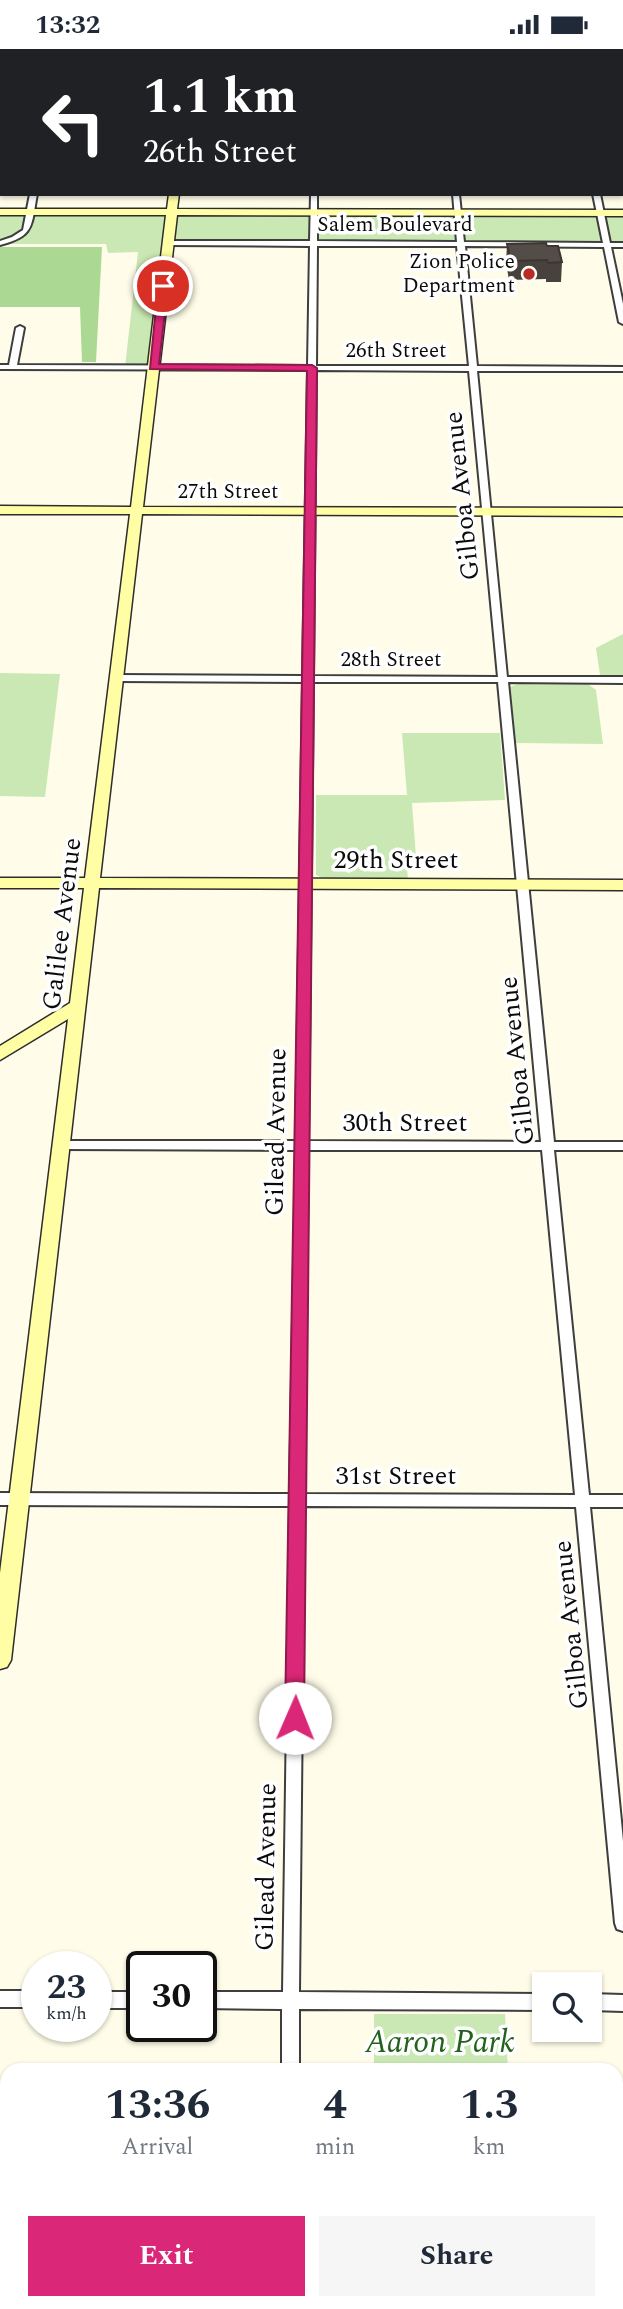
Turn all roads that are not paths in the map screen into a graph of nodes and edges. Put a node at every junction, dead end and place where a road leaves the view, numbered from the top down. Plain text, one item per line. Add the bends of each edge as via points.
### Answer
1 (34, 196) edge
2 (174, 196) edge
3 (314, 196) edge
4 (456, 196) edge
5 (596, 196) edge
6 (0, 212) edge
7 (30, 212) junction
8 (172, 212) junction
9 (314, 213) junction
10 (458, 213) junction
11 (600, 213) junction
12 (623, 213) edge
13 (0, 243) edge
14 (168, 243) junction
15 (313, 244) junction
16 (461, 244) junction
17 (606, 245) junction
18 (623, 245) edge
19 (623, 322) edge
20 (20, 328) dead end
21 (0, 367) edge
22 (13, 367) junction
23 (153, 367) junction
24 (312, 368) junction
25 (473, 368) junction
26 (623, 369) edge
27 (0, 510) edge
28 (136, 510) junction
29 (310, 511) junction
30 (486, 512) junction
31 (623, 512) edge
32 (116, 678) junction
33 (308, 679) junction
34 (503, 679) junction
35 (623, 680) edge
36 (0, 883) edge
37 (92, 883) junction
38 (305, 884) junction
39 (523, 885) junction
40 (623, 885) edge
41 (77, 1006) junction
42 (0, 1054) edge
43 (61, 1145) junction
44 (302, 1146) junction
45 (548, 1146) junction
46 (623, 1146) edge
47 (0, 1499) edge
48 (19, 1500) junction
49 (297, 1501) junction
50 (582, 1501) junction
51 (623, 1501) edge
52 (0, 1660) edge
53 (623, 1923) edge
54 (0, 1999) edge
55 (21, 1999) edge
56 (217, 2000) edge
57 (291, 2001) junction
58 (532, 2002) edge
59 (602, 2002) edge
60 (623, 2003) edge
61 (290, 2063) edge

1 - 7 street
2 - 8 street, Galilee Avenue
3 - 9 street, Gilead Avenue
4 - 10 street, Gilboa Avenue
5 - 11 street
6 - 7 street, Salem Boulevard
7 - 8 street, Salem Boulevard
7 - 13 street via 26,231
8 - 9 street, Salem Boulevard
8 - 14 street, Galilee Avenue
9 - 10 street, Salem Boulevard
9 - 15 street, Gilead Avenue
10 - 11 street, Salem Boulevard
10 - 16 street, Gilboa Avenue
11 - 12 street, Salem Boulevard
11 - 17 street
14 - 15 street, Salem Boulevard
14 - 23 street, Galilee Avenue
15 - 16 street, Salem Boulevard
15 - 24 street, Gilead Avenue
16 - 17 street, Salem Boulevard
16 - 25 street, Gilboa Avenue
17 - 18 street, Salem Boulevard
17 - 19 street
20 - 22 street
21 - 22 street, 26th Street
22 - 23 street, 26th Street
23 - 24 street, 26th Street
23 - 28 street, Galilee Avenue
24 - 25 street, 26th Street
24 - 29 street, Gilead Avenue
25 - 26 street, 26th Street
25 - 30 street, Gilboa Avenue
27 - 28 street, 27th Street
28 - 29 street, 27th Street
28 - 32 street, Galilee Avenue
29 - 30 street, 27th Street
29 - 33 street, Gilead Avenue
30 - 31 street, 27th Street
30 - 34 street, Gilboa Avenue
32 - 33 street, 28th Street
32 - 37 street, Galilee Avenue
33 - 34 street, 28th Street
33 - 38 street, Gilead Avenue
34 - 35 street, 28th Street
34 - 39 street, Gilboa Avenue
36 - 37 street, 29th Street
37 - 38 street, 29th Street
37 - 41 street, Galilee Avenue
38 - 39 street, 29th Street
38 - 44 street, Gilead Avenue
39 - 40 street, 29th Street
39 - 45 street, Gilboa Avenue
41 - 42 street
41 - 43 street, Galilee Avenue
43 - 44 street, 30th Street
43 - 48 street, Galilee Avenue
44 - 45 street, 30th Street
44 - 49 street, Gilead Avenue
45 - 46 street, 30th Street
45 - 50 street, Gilboa Avenue
47 - 48 street, 31st Street
48 - 49 street, 31st Street
48 - 52 street, Galilee Avenue
49 - 50 street, 31st Street
49 - 57 street, Gilead Avenue
50 - 51 street, 31st Street
50 - 53 street, Gilboa Avenue
54 - 55 street
56 - 57 street
57 - 58 street
57 - 61 street, Gilead Avenue
59 - 60 street

